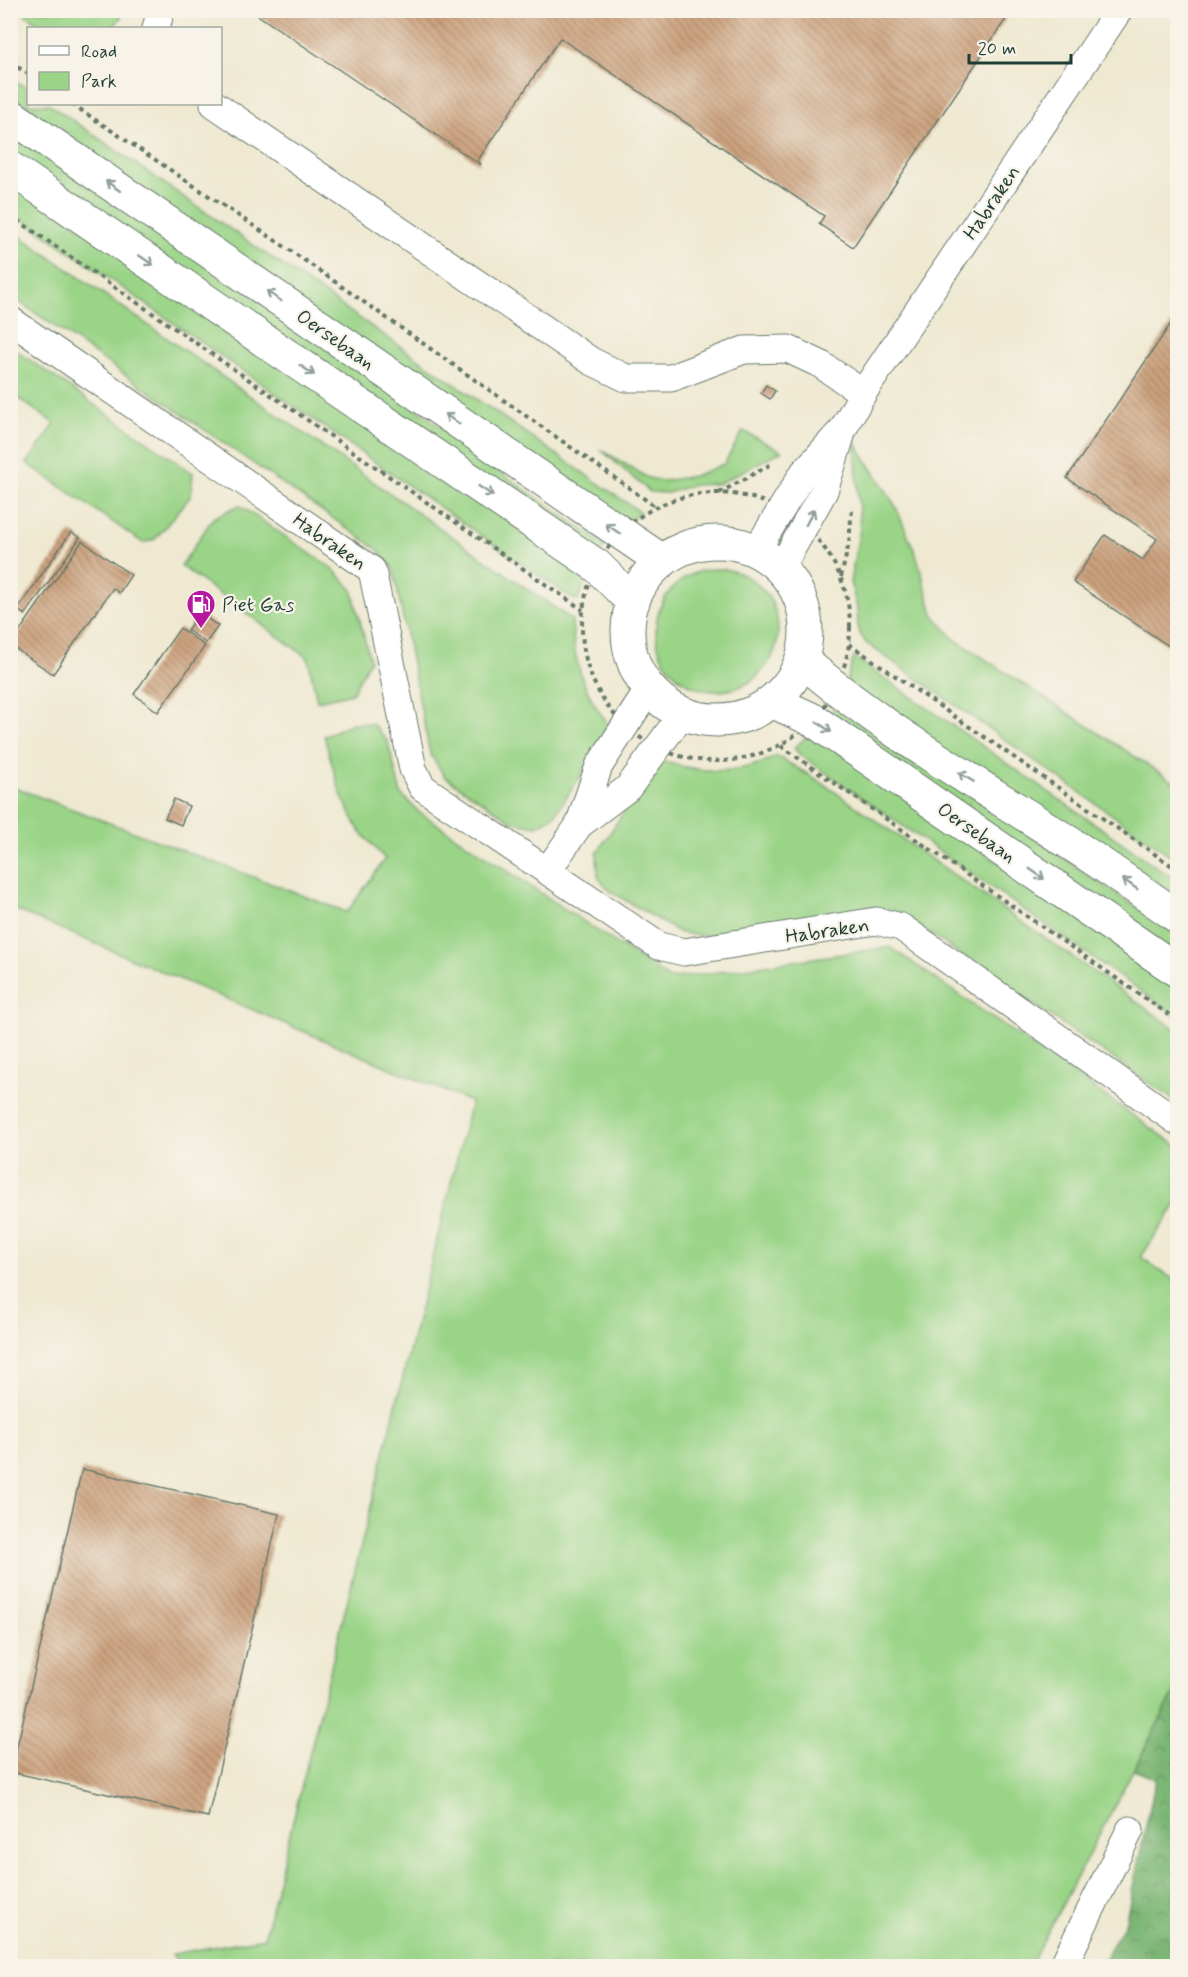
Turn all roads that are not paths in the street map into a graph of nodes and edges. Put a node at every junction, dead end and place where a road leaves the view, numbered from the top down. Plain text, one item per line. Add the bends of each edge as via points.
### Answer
1 (161, 10) edge
2 (1119, 10) edge
3 (156, 27) edge
4 (215, 105) edge
5 (10, 115) edge
6 (10, 168) edge
7 (10, 320) edge
8 (863, 393) junction
9 (843, 429) junction
10 (768, 560) junction
11 (662, 561) junction
12 (633, 602) junction
13 (802, 660) junction
14 (649, 689) junction
15 (772, 701) junction
16 (683, 713) junction
17 (579, 825) junction
18 (548, 870) junction
19 (1178, 917) edge
20 (1178, 971) edge
21 (1178, 1122) edge
22 (1130, 1830) dead end
23 (1063, 1966) edge

1 - 3 street
2 - 8 street, Habraken
4 - 8 street via 591,361 626,378 671,378 744,350 788,350 820,364
11 -> 5 main road, Oersebaan
6 -> 12 main road, Oersebaan via 597,566
7 - 18 street, Habraken via 372,570 413,769 422,787
8 - 9 street, Habraken
9 - 10 street, Habraken via 804,472 781,510
10 -> 9 street, Habraken via 805,527 824,491
10 - 11 main road via 725,542 691,546
10 - 13 main road via 795,588 804,611
11 - 12 main road via 645,579
12 - 14 main road via 628,632 634,662
13 - 15 main road via 790,683
19 -> 13 main road, Oersebaan via 1089,855 932,756
14 - 16 main road
14 - 17 street via 599,766
15 - 16 main road via 752,713 730,719 706,719
15 -> 20 main road, Oersebaan via 813,720
16 - 17 street via 628,788
17 - 18 street
18 - 21 street, Habraken via 659,946 684,952 876,921 901,927
22 - 23 street

